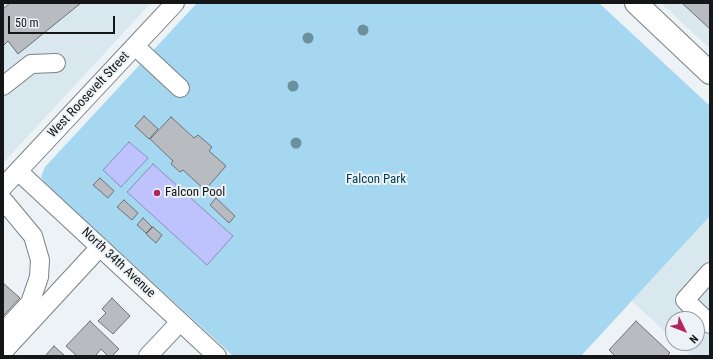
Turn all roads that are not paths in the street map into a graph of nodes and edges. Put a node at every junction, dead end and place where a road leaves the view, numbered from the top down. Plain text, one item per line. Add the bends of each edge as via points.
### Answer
1 (174, 3) edge
2 (636, 3) edge
3 (135, 46) junction
4 (56, 63) dead end
5 (710, 72) edge
6 (3, 86) edge
7 (180, 88) dead end
8 (18, 171) junction
9 (3, 187) edge
10 (3, 200) edge
11 (100, 247) junction
12 (710, 272) edge
13 (180, 322) junction
14 (710, 324) edge
15 (3, 332) edge
16 (3, 352) edge
17 (148, 356) edge
18 (217, 356) edge

1 - 3 street, West Roosevelt Street
2 - 5 main road
3 - 7 street
3 - 8 street, West Roosevelt Street
4 - 6 street via 30,64
8 - 9 street, West Roosevelt Street
8 - 11 street, North 34th Avenue
10 - 15 street via 33,236 40,260 39,277 30,303
11 - 13 street, North 34th Avenue
11 - 16 street
12 - 14 street via 685,300
13 - 17 street
13 - 18 street, North 34th Avenue

